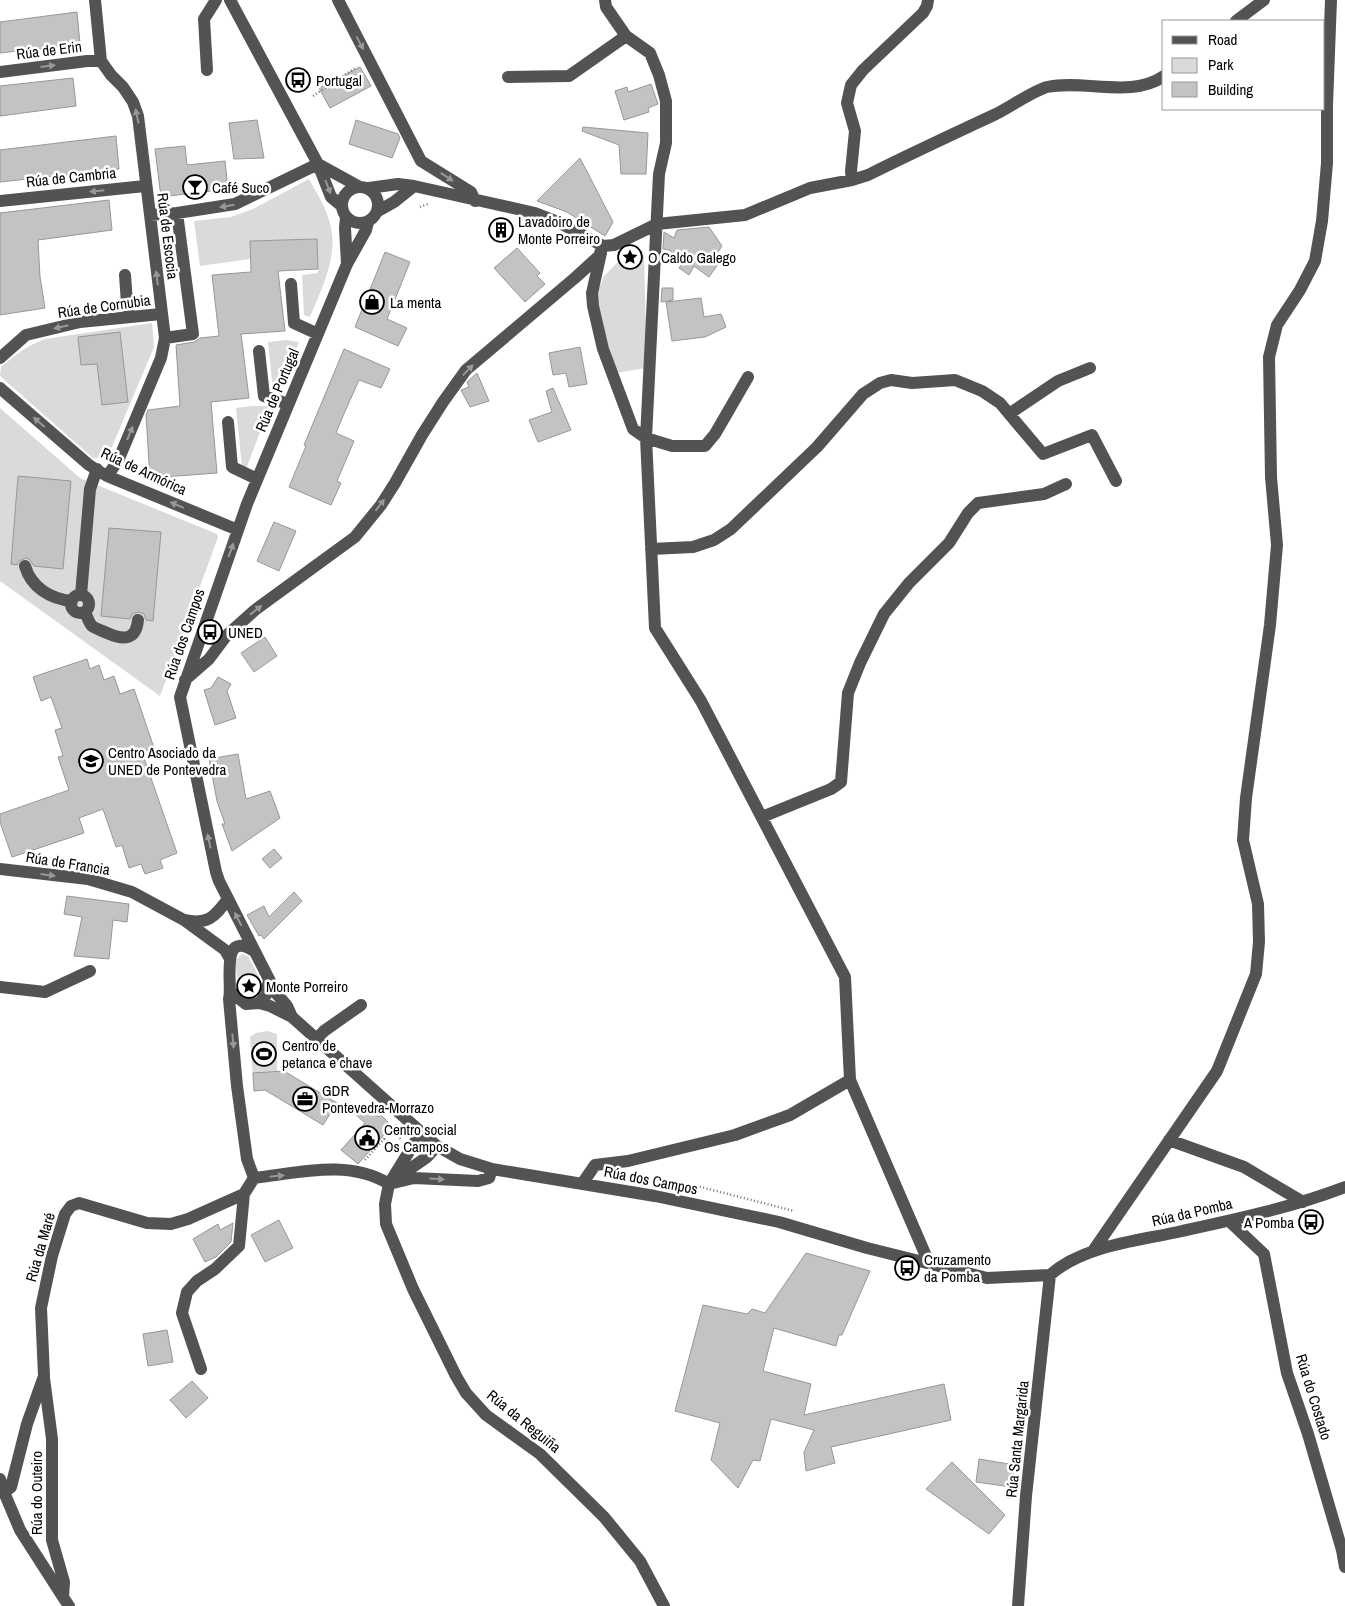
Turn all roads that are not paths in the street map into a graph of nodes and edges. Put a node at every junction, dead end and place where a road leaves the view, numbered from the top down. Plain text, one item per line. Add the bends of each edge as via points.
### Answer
1 (95, 0) edge
2 (216, 0) edge
3 (230, 0) edge
4 (338, 0) edge
5 (605, 0) edge
6 (928, 0) edge
7 (1264, 0) edge
8 (1331, 0) edge
9 (1237, 20) edge
10 (626, 36) junction
11 (101, 61) junction
12 (206, 70) dead end
13 (0, 72) edge
14 (508, 77) dead end
15 (1162, 77) edge
16 (318, 164) junction
17 (852, 180) junction
18 (145, 186) junction
19 (414, 186) junction
20 (364, 187) junction
21 (0, 200) edge
22 (475, 201) junction
23 (378, 211) junction
24 (344, 212) junction
25 (178, 213) junction
26 (150, 215) junction
27 (368, 222) junction
28 (657, 224) junction
29 (603, 246) junction
30 (347, 264) junction
31 (125, 275) dead end
32 (291, 284) dead end
33 (161, 314) junction
34 (128, 317) junction
35 (318, 334) junction
36 (165, 338) junction
37 (259, 351) dead end
38 (0, 358) edge
39 (1090, 368) dead end
40 (748, 377) dead end
41 (0, 388) edge
42 (288, 404) junction
43 (1009, 414) junction
44 (228, 422) dead end
45 (646, 438) junction
46 (102, 473) junction
47 (257, 479) junction
48 (1116, 481) dead end
49 (1066, 484) dead end
50 (238, 530) junction
51 (651, 549) junction
52 (25, 566) dead end
53 (77, 598) junction
54 (138, 620) dead end
55 (185, 680) junction
56 (762, 817) junction
57 (0, 869) edge
58 (228, 899) junction
59 (184, 920) junction
60 (254, 951) junction
61 (229, 957) junction
62 (90, 971) dead end
63 (269, 980) junction
64 (0, 987) edge
65 (231, 992) junction
66 (258, 1003) junction
67 (361, 1005) dead end
68 (292, 1017) junction
69 (317, 1039) junction
70 (850, 1080) junction
71 (422, 1133) junction
72 (1169, 1140) junction
73 (437, 1146) junction
74 (492, 1168) junction
75 (254, 1178) junction
76 (389, 1184) junction
77 (582, 1184) junction
78 (1345, 1187) edge
79 (244, 1194) junction
80 (1303, 1202) junction
81 (1229, 1221) junction
82 (1092, 1251) junction
83 (929, 1263) junction
84 (1050, 1275) junction
85 (201, 1369) dead end
86 (44, 1376) junction
87 (0, 1479) edge
88 (4, 1492) junction
89 (1345, 1567) edge
90 (66, 1602) edge
91 (664, 1606) edge
92 (1018, 1606) edge

1 - 11 street
2 - 12 street via 204,19
3 - 16 street
4 -> 22 street via 421,160 471,192
5 - 10 street via 606,7
6 - 17 street via 922,13 850,85 847,103 855,132
7 - 9 street
8 - 72 street via 1327,163 1322,221 1315,261 1277,325 1269,356 1271,477 1277,545 1243,840 1258,904 1256,974 1217,1071
10 - 14 street via 569,76
10 - 28 street via 650,53 666,101 666,143 659,174
13 -> 11 street, Rúa de Erin
18 -> 11 street, Rúa de Escocia via 138,116 123,87
15 - 17 street via 1150,84 1125,87 1046,88
16 - 20 street
16 -> 24 street via 331,197
16 -> 25 street via 235,204
17 - 28 street via 810,188 745,215
18 -> 21 street, Rúa de Cambria
18 - 26 street, Rúa de Escocia
19 - 20 street
19 - 22 street
19 - 23 street
20 - 23 street via 375,194 379,202
20 - 24 street via 349,190 344,195
22 - 29 street via 535,213
23 - 27 street
24 - 27 street via 355,223
24 - 30 street, Rúa de Portugal
25 - 26 street
25 - 36 street via 193,334
33 -> 26 street, Rúa de Escocia
27 - 30 street, Rúa de Portugal
28 - 29 street via 614,245
28 - 45 street
29 - 45 street via 592,293 593,306 603,349 632,429
55 -> 29 street via 209,660 227,635 255,610 355,537 395,483 422,435 466,370 576,277 599,256
30 - 35 street, Rúa de Portugal
31 - 34 street
32 - 35 street via 294,323
33 - 34 street, Rúa de Cornubia
33 - 36 street, Rúa de Escocia
34 -> 38 street, Rúa de Cornubia via 80,322 26,335
35 - 42 street, Rúa de Portugal
46 -> 36 street, Rúa de Escocia via 118,461 157,366
37 - 42 street via 264,396
39 - 43 street via 1058,381
40 - 45 street via 705,446 672,446
46 -> 41 street, Rúa de Armórica
42 - 47 street, Rúa de Portugal
43 - 48 street via 1043,454 1092,435
43 - 51 street via 1000,403 982,391 955,380 912,383 891,380 880,383 862,394 817,447 731,529 714,540 693,547
44 - 47 street via 232,466
45 - 51 street
50 -> 46 street, Rúa de Armórica
46 - 53 street, Rúa de Escocia via 90,489
47 - 50 street, Rúa de Portugal
49 - 56 street via 1044,494 978,503 968,513 949,542 884,614 860,663 848,693 841,782
55 -> 50 street, Rúa dos Campos
51 - 56 street via 655,628 701,701
52 - 53 street via 28,577 36,586 57,600
53 - 54 street, Rúa de Escocia via 86,597 89,602 85,612 92,626 118,638 132,634
58 -> 55 street, Rúa dos Campos via 216,872 195,774 180,697
56 - 70 street via 845,976
57 -> 59 street, Rúa de Francia via 88,879 132,892
58 - 59 street via 216,914 205,921
60 -> 58 street, Rúa dos Campos
59 - 61 street, Rúa de Francia via 225,950
60 - 61 street via 240,945
60 - 63 street
61 - 65 street
62 - 64 street via 45,992
63 - 66 street via 266,995
63 - 68 street, Rúa dos Campos
65 - 66 street via 246,1004
65 -> 75 street via 246,1159
66 - 68 street, Rúa dos Campos
67 - 69 street
68 - 69 street, Rúa dos Campos
69 - 71 street, Rúa dos Campos
70 - 77 street via 790,1115 735,1135 628,1161 595,1165
70 - 83 street
71 - 73 street, Rúa dos Campos
71 - 76 street, Rúa da Reguiña
72 - 80 street via 1244,1167
72 - 82 street
73 - 74 street, Rúa dos Campos via 460,1159
73 - 76 street
76 -> 74 street via 414,1178 478,1181 489,1178
74 - 77 street, Rúa dos Campos
75 -> 76 street via 330,1168 364,1173
75 - 79 street
76 - 91 street, Rúa da Reguiña via 386,1224 414,1289 466,1393 486,1415 540,1454 604,1517 640,1562
77 - 83 street, Rúa dos Campos via 778,1222
78 - 80 street, Rúa da Pomba
79 - 85 street via 240,1246 187,1292 182,1313
79 - 86 street, Rúa da Maré via 171,1224 147,1223 84,1204 71,1206 65,1214 52,1256 40,1308
80 - 81 street, Rúa da Pomba
81 - 82 street, Rúa da Pomba
81 - 89 street, Rúa do Costado via 1264,1254 1287,1374 1308,1434
82 - 84 street, Rúa da Pomba via 1062,1264
83 - 84 street, Rúa dos Campos via 987,1278
84 - 92 street, Rúa Santa Margarida via 1026,1496
86 - 88 street, Rúa da Maré via 27,1424 11,1487
86 - 90 street, Rúa do Outeiro via 52,1439 52,1540
87 - 88 street
88 - 90 street via 20,1530

